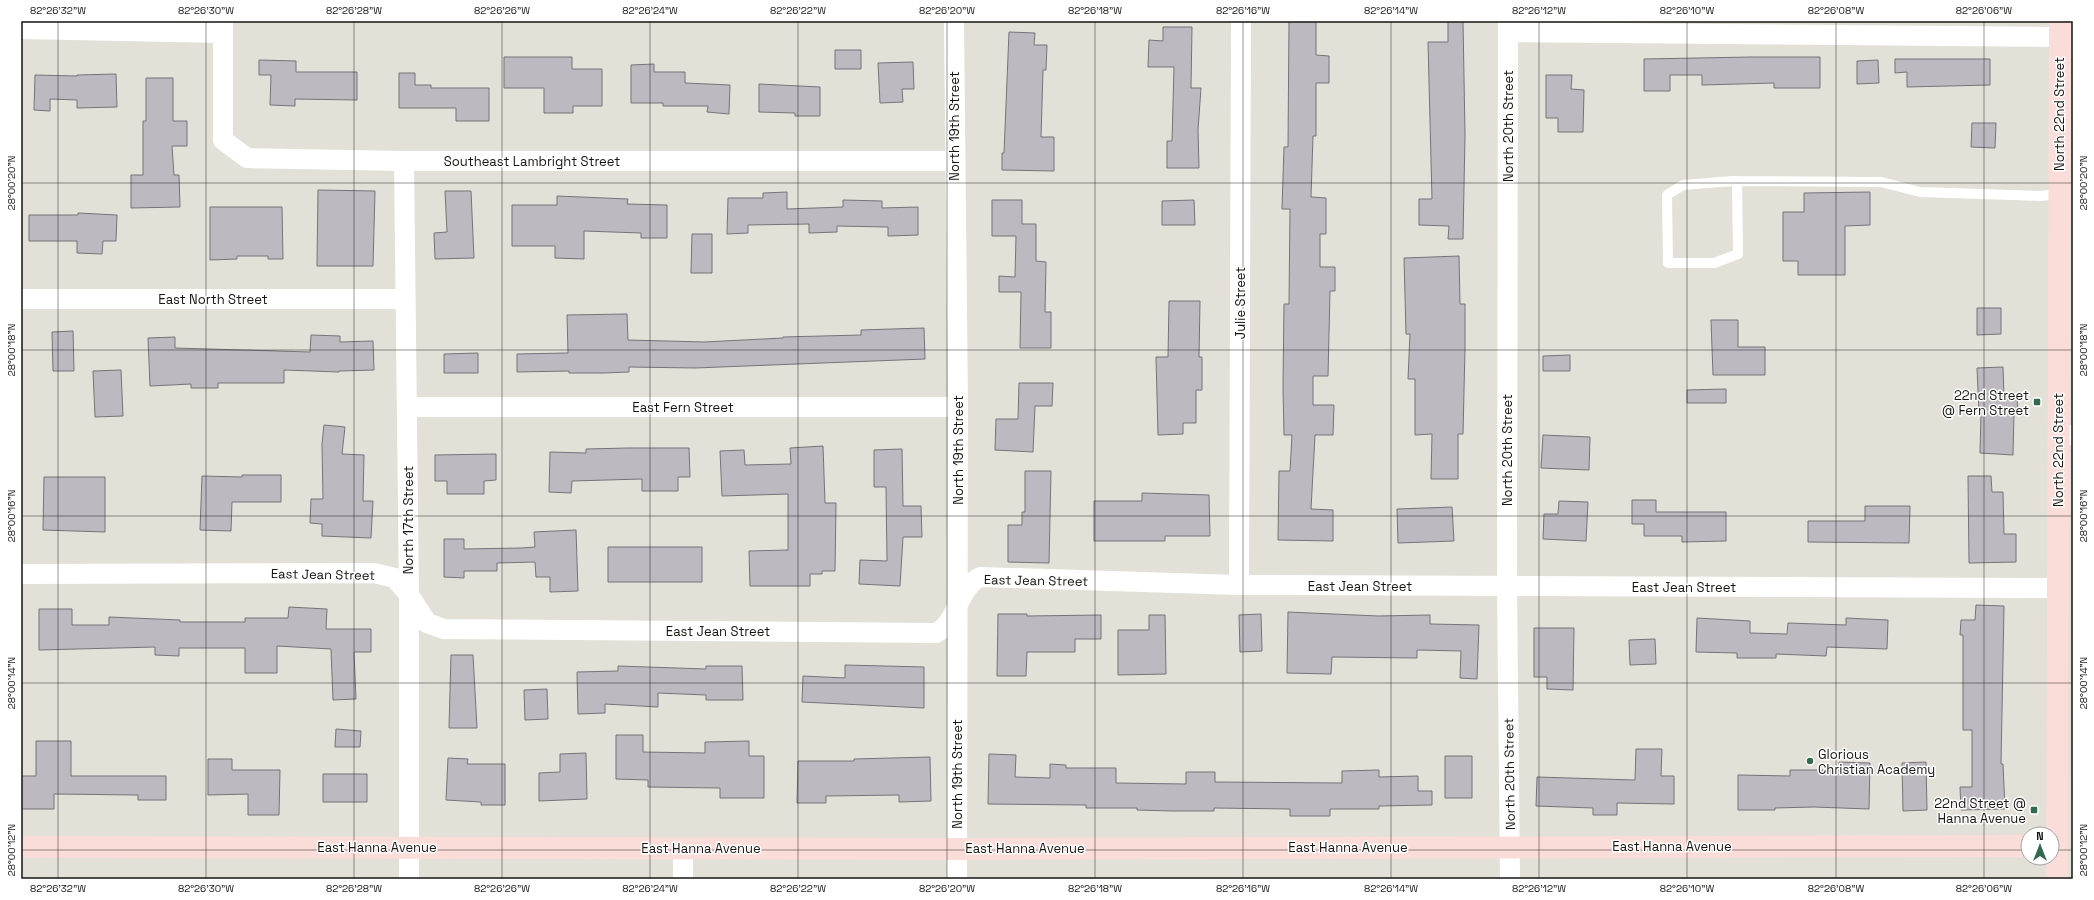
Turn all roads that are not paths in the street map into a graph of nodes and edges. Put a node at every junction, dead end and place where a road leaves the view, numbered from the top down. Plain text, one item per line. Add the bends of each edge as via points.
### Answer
1 (954, 21) edge
2 (1241, 21) edge
3 (1508, 26) edge
4 (223, 27) edge
5 (1764, 27) edge
6 (21, 29) edge
7 (2060, 29) edge
8 (404, 161) junction
9 (954, 161) junction
10 (1737, 181) junction
11 (2059, 194) junction
12 (21, 298) edge
13 (406, 299) junction
14 (407, 407) junction
15 (958, 407) junction
16 (2066, 436) edge
17 (21, 574) edge
18 (1239, 585) junction
19 (1507, 586) junction
20 (2057, 588) junction
21 (409, 595) junction
22 (958, 604) junction
23 (1510, 846) junction
24 (2020, 846) edge
25 (2061, 846) edge
26 (21, 847) edge
27 (409, 847) junction
28 (683, 848) junction
29 (957, 849) junction
30 (409, 879) edge
31 (683, 879) edge
32 (957, 879) edge
33 (1510, 879) edge
34 (2057, 879) edge

1 - 9 street, North 19th Street
2 - 18 street, Julie Street
3 - 5 street
3 - 19 street, North 20th Street
4 - 6 street
4 - 8 street, Southeast Lambright Street via 222,140 246,158
5 - 7 street
7 - 11 street, North 22nd Street
8 - 9 street, Southeast Lambright Street
8 - 13 street, North 17th Street
9 - 15 street, North 19th Street
10 - 10 lane via 1683,186 1667,195 1668,263 1714,263 1738,254
10 - 11 lane via 1881,182 1920,192 2040,196
11 - 16 street, North 22nd Street
12 - 13 street, East North Street
13 - 14 street, North 17th Street
14 - 15 street, East Fern Street
14 - 21 street, North 17th Street
15 - 22 street, North 19th Street
16 - 20 street, North 22nd Street
17 - 21 street, East Jean Street via 374,572 395,578
18 - 19 street, East Jean Street
18 - 22 street, East Jean Street via 980,577 971,582
19 - 20 street, East Jean Street
19 - 23 street, North 20th Street
20 - 25 street, North 22nd Street
21 - 22 street, East Jean Street via 427,623 444,629 936,633 945,628
21 - 27 street, North 17th Street
22 - 29 street, North 19th Street
23 - 24 street, East Hanna Avenue
23 - 29 street, East Hanna Avenue
23 - 33 street, North 20th Street
25 - 34 street, North 22nd Street
26 - 27 street, East Hanna Avenue
27 - 28 street, East Hanna Avenue
27 - 30 street, North 17th Street
28 - 29 street, East Hanna Avenue
28 - 31 street
29 - 32 street, North 19th Street

